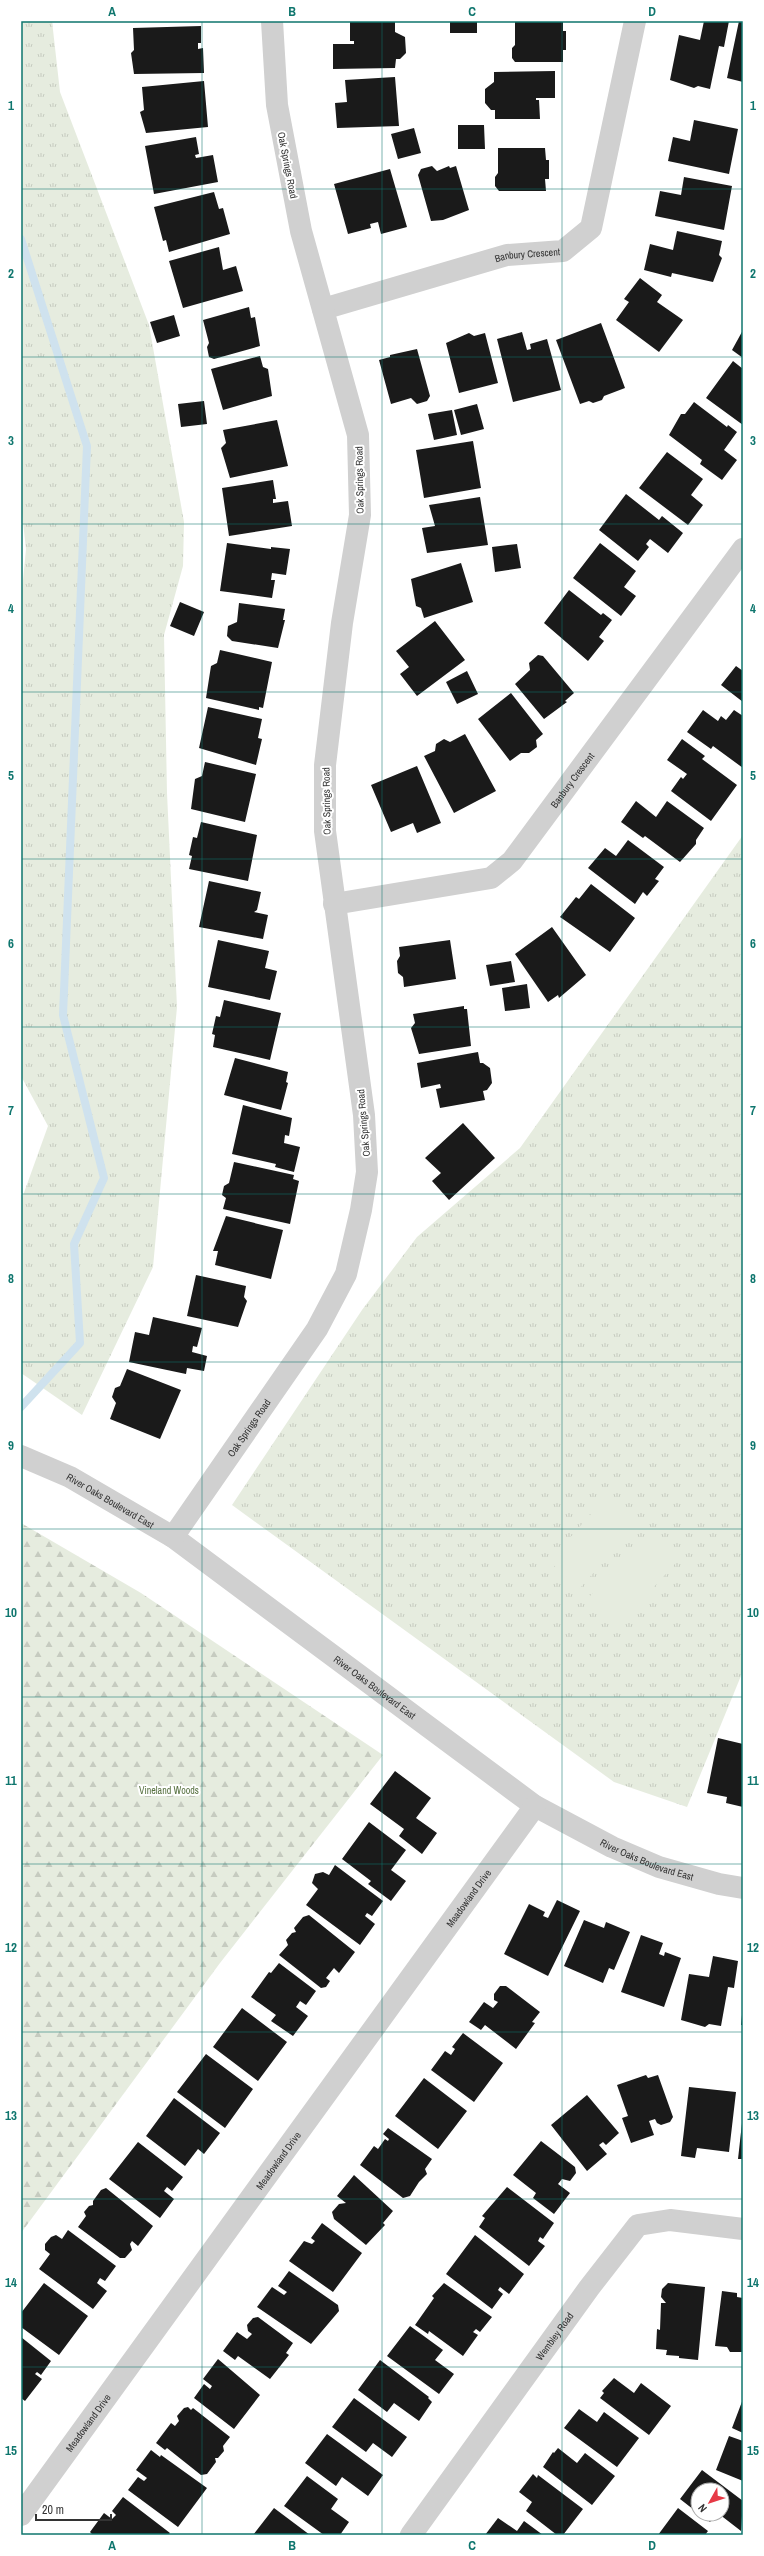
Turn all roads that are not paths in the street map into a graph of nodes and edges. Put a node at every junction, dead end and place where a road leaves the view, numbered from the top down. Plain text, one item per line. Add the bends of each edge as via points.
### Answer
1 (272, 21) edge
2 (634, 21) edge
3 (323, 310) junction
4 (743, 549) edge
5 (334, 904) junction
6 (21, 1456) edge
7 (172, 1536) junction
8 (535, 1806) junction
9 (743, 1888) edge
10 (743, 2229) edge
11 (21, 2515) edge
12 (411, 2535) edge

1 - 3 street, Oak Springs Road via 276,106 301,232
2 - 3 street, Banbury Crescent via 591,228 563,251 507,254
3 - 5 street, Oak Springs Road via 358,435 360,508 342,623 325,765 325,831
4 - 5 street, Banbury Crescent via 512,860 491,878
5 - 7 street, Oak Springs Road via 364,1115 367,1172 346,1274 317,1329
6 - 7 street, River Oaks Boulevard East via 70,1477
7 - 8 street, River Oaks Boulevard East
8 - 9 street, River Oaks Boulevard East via 612,1847 659,1867
8 - 11 street, Meadowland Drive
10 - 12 street, Wembley Road via 670,2220 638,2225 589,2288

